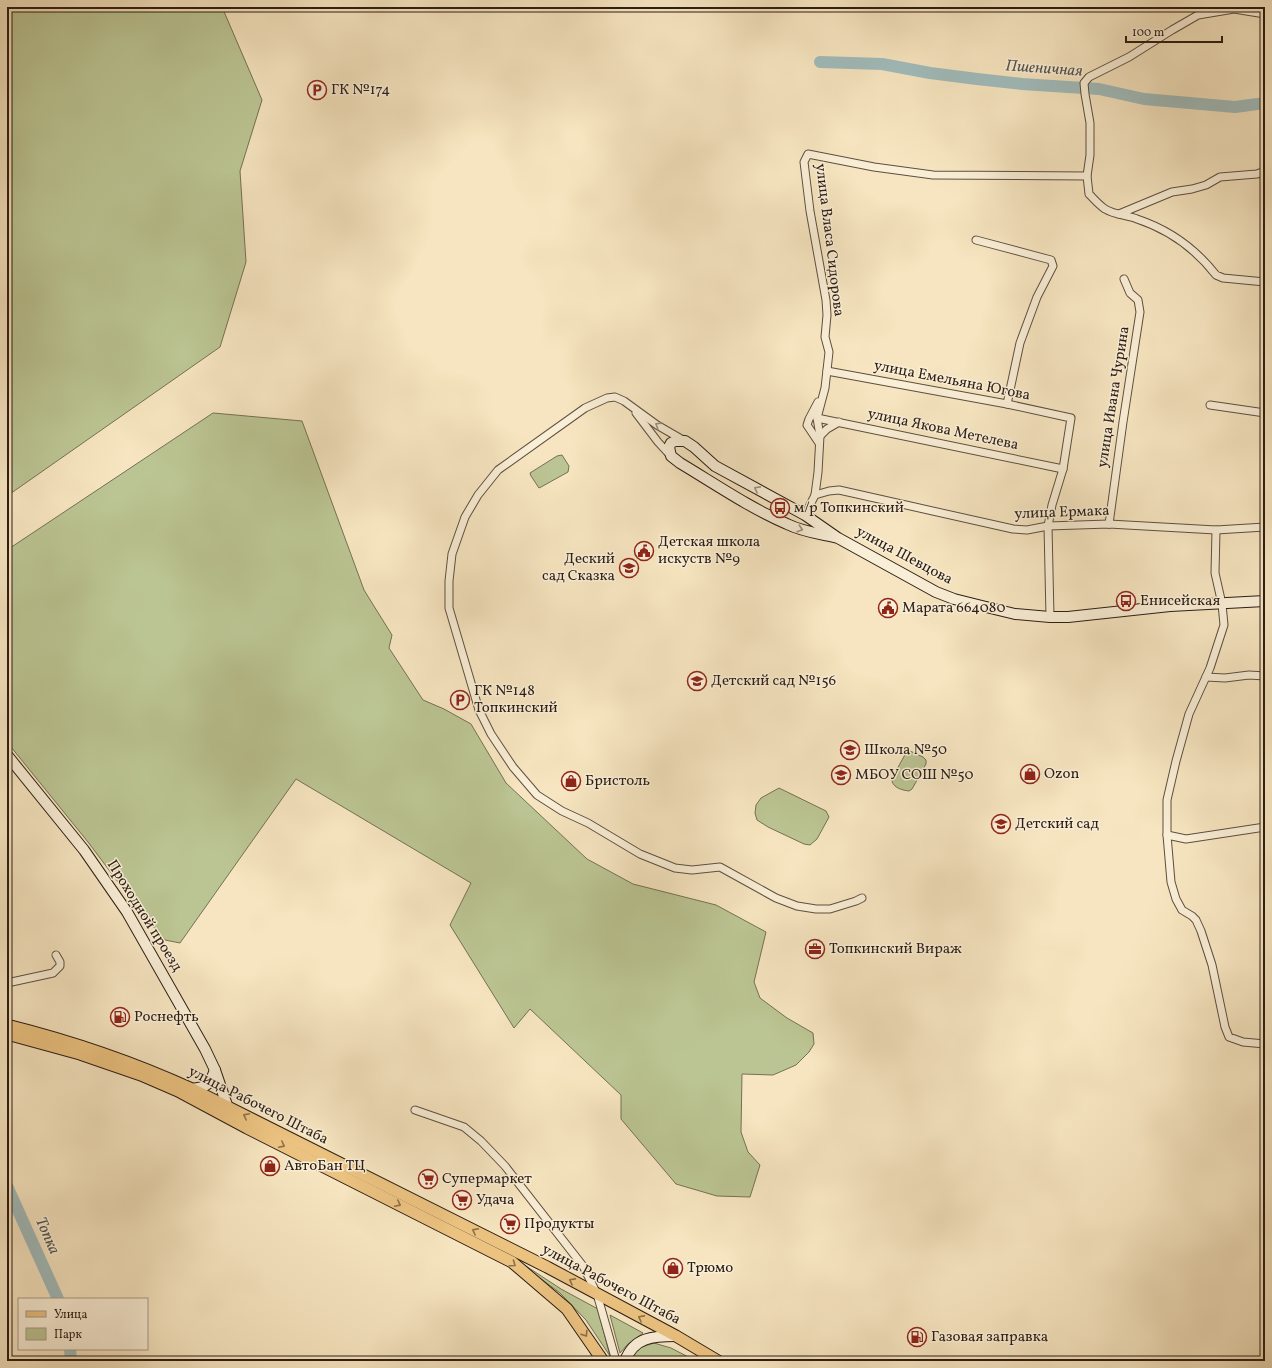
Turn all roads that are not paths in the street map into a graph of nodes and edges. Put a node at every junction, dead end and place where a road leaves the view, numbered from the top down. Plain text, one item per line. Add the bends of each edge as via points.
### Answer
1 (1265, 14) edge
2 (1265, 171) edge
3 (1087, 176) junction
4 (1119, 214) junction
5 (976, 240) dead end
6 (1124, 279) dead end
7 (1265, 282) edge
8 (827, 371) junction
9 (825, 388) junction
10 (1007, 404) junction
11 (1210, 405) dead end
12 (632, 408) junction
13 (1265, 413) edge
14 (817, 418) junction
15 (839, 422) junction
16 (820, 439) junction
17 (685, 441) junction
18 (671, 456) junction
19 (1063, 469) junction
20 (815, 496) junction
21 (806, 515) junction
22 (1109, 524) junction
23 (1048, 526) junction
24 (1265, 527) edge
25 (1216, 530) junction
26 (838, 538) junction
27 (1265, 601) edge
28 (1222, 604) junction
29 (1050, 617) junction
30 (1265, 676) edge
31 (1206, 677) junction
32 (7, 755) edge
33 (1265, 827) edge
34 (1167, 835) junction
35 (862, 898) dead end
36 (56, 955) dead end
37 (7, 983) edge
38 (7, 1025) edge
39 (7, 1034) edge
40 (1265, 1044) edge
41 (216, 1070) junction
42 (192, 1089) junction
43 (227, 1106) junction
44 (212, 1108) junction
45 (416, 1110) dead end
46 (230, 1118) junction
47 (597, 1294) junction
48 (676, 1336) junction
49 (603, 1361) edge
50 (616, 1361) edge
51 (625, 1361) edge
52 (718, 1361) edge

1 - 3 street via 1234,9 1198,15 1129,57 1089,77 1084,83 1090,123
2 - 4 street via 1257,174 1224,176 1206,185 1172,192
3 - 4 street via 1089,194 1105,209
3 - 8 street, улица Власа Сидорова via 934,175 808,154 804,162 806,183 826,300 825,337 829,352
4 - 7 street via 1137,218 1187,244 1216,275
5 - 10 street via 1051,260 1053,266 1037,297 1020,343
6 - 22 street, улица Ивана Чурина via 1130,293 1138,300 1140,312
8 - 9 street, улица Власа Сидорова
8 - 10 street, улица Емельяна Югова
9 - 14 street, улица Власа Сидорова
9 - 16 street via 807,425
10 - 19 street, улица Емельяна Югова via 1071,418
11 - 13 street
17 -> 12 street, улица Шевцова
12 - 18 street
12 - 35 street, улица Шевцова via 615,397 585,408 498,470 478,495 465,517 452,554 448,581 449,608 481,715 513,767 537,795 640,854 675,868 692,870 720,866 776,898 797,906 830,909
14 - 15 street, улица Якова Метелева
14 - 16 street, улица Власа Сидорова
15 - 16 street via 827,429
15 - 19 street, улица Якова Метелева
16 - 20 street, улица Власа Сидорова
17 - 18 main road via 671,443
21 -> 17 main road, улица Шевцова via 715,466
18 -> 26 main road via 788,525
19 - 23 street
20 - 21 street
20 - 23 street, улица Ермака via 839,490 1013,529 1028,530
21 - 26 main road, улица Шевцова
22 - 23 street, улица Ермака
22 - 25 street, улица Ермака
23 - 29 street
24 - 25 street, улица Ермака
25 - 28 street via 1215,573
26 - 29 main road, улица Шевцова via 936,592 954,599 1015,614
27 - 28 main road, улица Шевцова
28 - 29 main road, улица Шевцова
28 - 31 street via 1224,625
30 - 31 street
31 - 34 street via 1189,714 1176,761 1167,800
32 - 41 main road, Проходной проезд via 84,850 123,905
33 - 34 street via 1186,839
34 - 40 street via 1171,882 1176,899 1182,910 1196,920 1201,931 1229,1037 1243,1042
36 - 37 street via 60,966 53,973
38 - 42 main road, улица Рабочего Штаба via 80,1045
39 - 44 main road, улица Рабочего Штаба via 80,1054 141,1075
41 - 42 main road via 210,1084
41 - 43 main road, Проходной проезд
42 - 43 main road, улица Рабочего Штаба
43 - 44 main road via 220,1109
43 - 46 main road, Проходной проезд
47 -> 43 main road, улица Рабочего Штаба
44 - 46 main road, улица Рабочего Штаба
45 - 47 street via 464,1127 481,1140 505,1166 583,1266
46 -> 49 main road, улица Рабочего Штаба via 512,1262 567,1309
48 -> 47 main road, улица Рабочего Штаба
47 - 50 street
48 - 51 main road via 655,1336 646,1339 629,1352
48 - 52 main road, улица Рабочего Штаба

